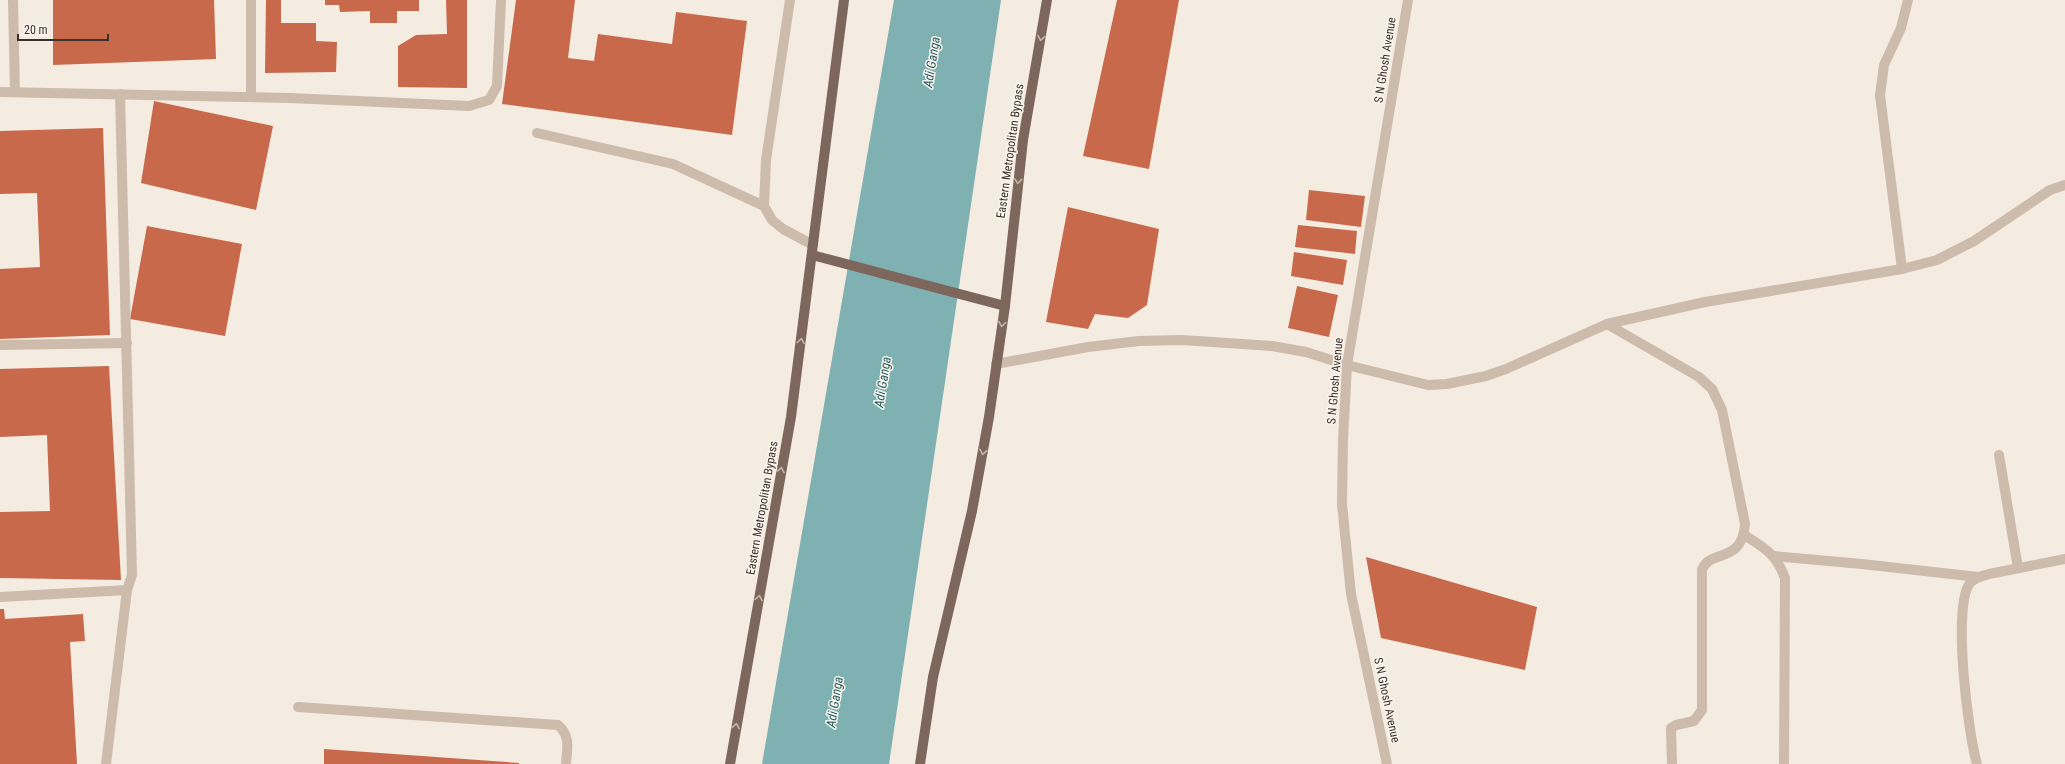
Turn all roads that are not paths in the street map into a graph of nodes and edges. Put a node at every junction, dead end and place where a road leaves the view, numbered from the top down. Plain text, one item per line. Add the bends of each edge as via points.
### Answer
1 (13, 0) edge
2 (251, 0) edge
3 (501, 0) edge
4 (790, 0) edge
5 (844, 0) edge
6 (1047, 0) edge
7 (1408, 0) edge
8 (1908, 0) edge
9 (0, 92) edge
10 (15, 92) junction
11 (120, 94) junction
12 (251, 97) junction
13 (536, 133) dead end
14 (2065, 185) edge
15 (764, 206) junction
16 (812, 250) junction
17 (1902, 269) junction
18 (1005, 306) junction
19 (1607, 324) junction
20 (127, 343) junction
21 (0, 345) edge
22 (996, 364) junction
23 (1347, 365) junction
24 (1999, 455) dead end
25 (1744, 535) junction
26 (1773, 556) junction
27 (2065, 559) edge
28 (2018, 568) junction
29 (1978, 577) junction
30 (127, 590) junction
31 (0, 597) edge
32 (298, 707) dead end
33 (106, 764) edge
34 (566, 764) edge
35 (730, 764) edge
36 (920, 764) edge
37 (1387, 764) edge
38 (1672, 764) edge
39 (1784, 764) edge
40 (1977, 764) edge

1 - 10 street
2 - 12 street
3 - 12 street via 497,86 488,100 469,106
4 - 15 street via 766,160
5 - 16 main road, Eastern Metropolitan Bypass
6 -> 18 main road, Eastern Metropolitan Bypass via 1023,140
7 - 23 street, S N Ghosh Avenue
8 - 17 street via 1901,28 1884,65 1880,95
9 - 10 street
10 - 11 street
11 - 12 street
11 - 20 street
13 - 15 street via 673,164
14 - 17 street via 2050,190 1953,253 1931,262
15 - 16 street via 772,220
16 - 18 main road
35 -> 16 main road, Eastern Metropolitan Bypass via 791,417
17 - 19 street via 1705,302
18 -> 22 main road, Eastern Metropolitan Bypass
19 - 23 street via 1506,369 1447,384 1428,385
19 - 25 street via 1699,377 1712,389 1722,410 1745,524
20 - 21 street
20 - 30 street via 132,575
22 - 23 street via 1088,347 1139,341 1182,340 1272,346 1306,352
22 -> 36 main road, Eastern Metropolitan Bypass via 972,511 933,677
23 - 37 street, S N Ghosh Avenue via 1342,504 1346,552 1351,594
24 - 28 street
25 - 26 street
25 - 38 street via 1735,550 1707,563 1703,568 1702,710 1694,721 1671,728
26 - 29 street
26 - 39 street via 1780,563 1785,578
27 - 28 street
28 - 29 street
29 - 40 street via 1969,584 1961,619 1966,707
30 - 31 street
30 - 33 street
32 - 34 street via 558,726 564,730 568,738

